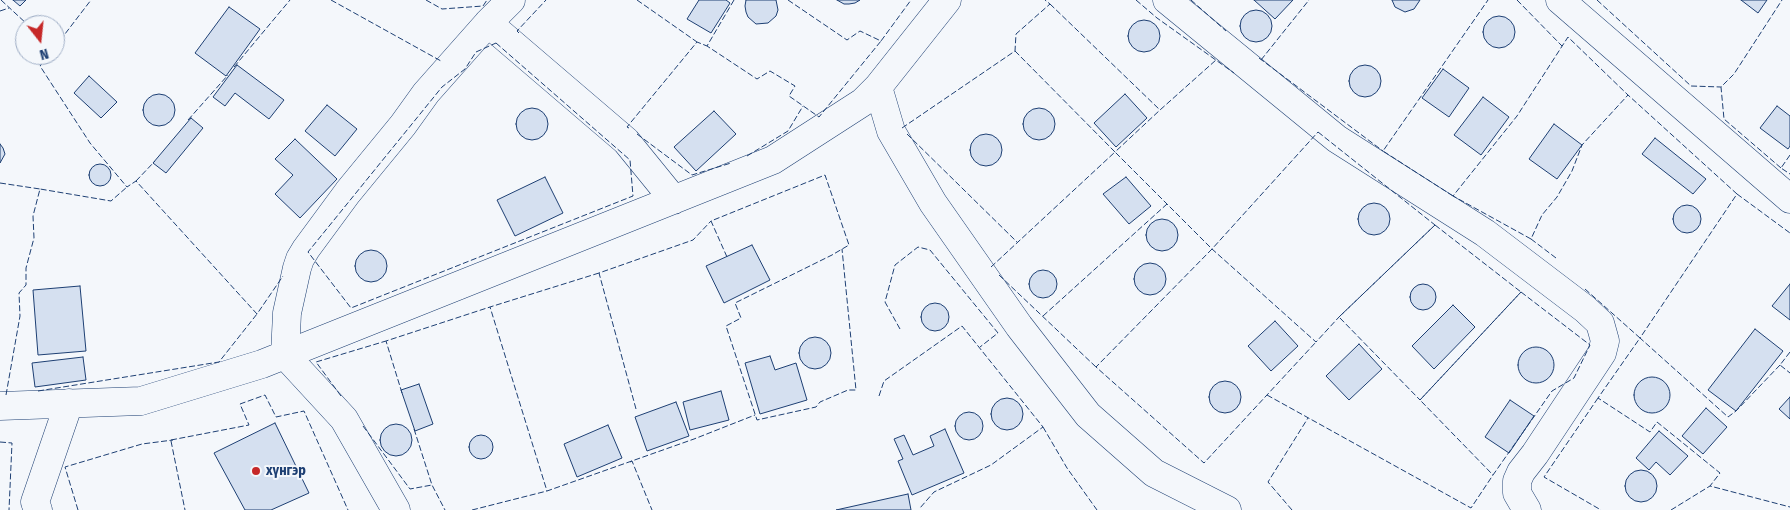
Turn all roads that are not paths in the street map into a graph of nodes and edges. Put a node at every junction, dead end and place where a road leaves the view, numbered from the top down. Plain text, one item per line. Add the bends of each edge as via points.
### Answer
1 (511, 0) edge
2 (948, 0) edge
3 (1167, 0) edge
4 (1560, 0) edge
5 (488, 23) junction
6 (878, 87) junction
7 (1790, 199) edge
8 (674, 200) junction
9 (285, 355) junction
10 (69, 403) junction
11 (0, 406) edge
12 (38, 510) edge
13 (396, 510) edge
14 (1227, 510) edge
15 (1527, 510) edge

1 - 5 street
2 - 6 street
3 - 15 street via 1337,139 1485,233 1600,323 1605,341 1602,353 1517,481 1516,494
4 - 7 street
5 - 8 street via 626,141
5 - 9 street via 426,93 300,259 287,313
6 - 8 street via 863,102 773,160
6 - 14 street via 891,131 933,203 1019,326 1088,415 1154,472
8 - 9 street
9 - 10 street via 141,401
9 - 13 street via 344,419
10 - 11 street
10 - 12 street via 35,502

